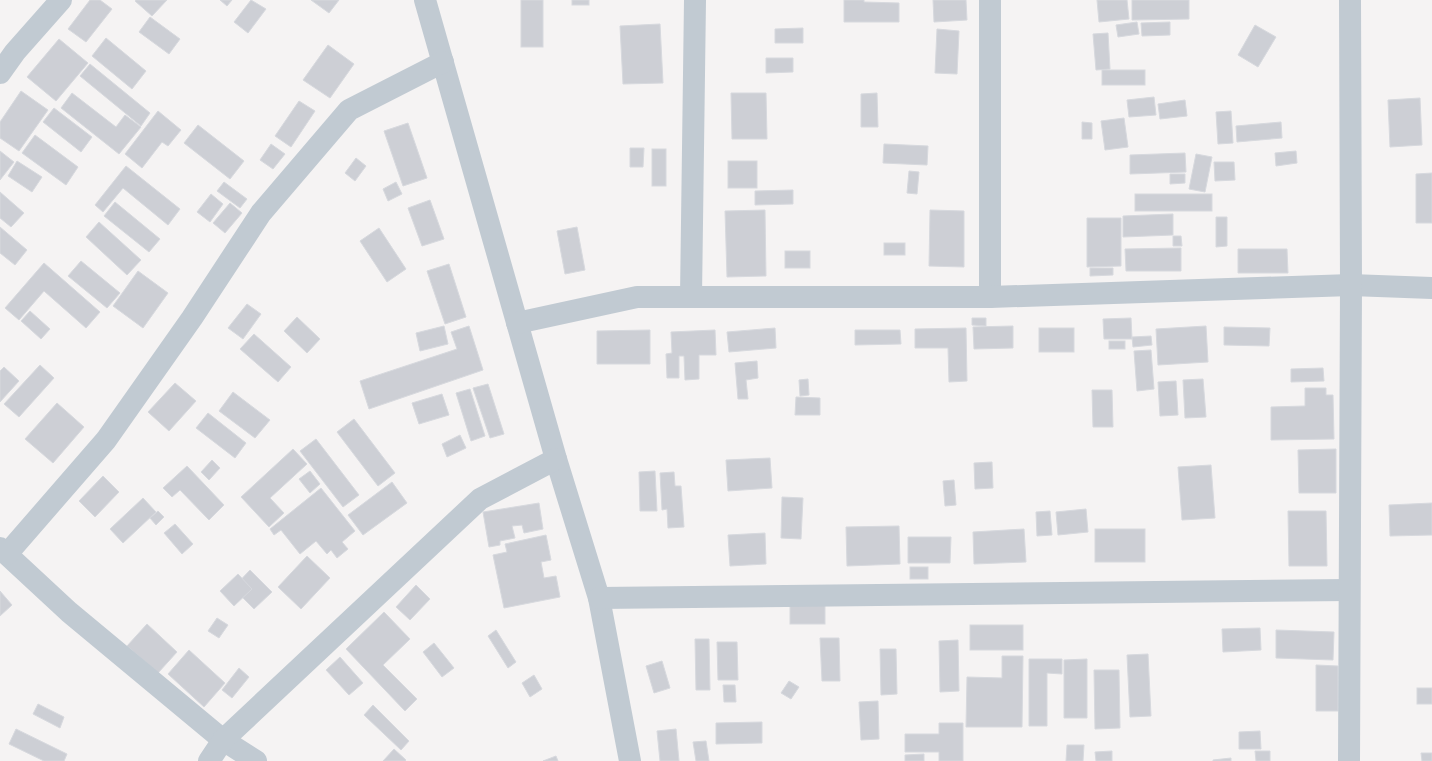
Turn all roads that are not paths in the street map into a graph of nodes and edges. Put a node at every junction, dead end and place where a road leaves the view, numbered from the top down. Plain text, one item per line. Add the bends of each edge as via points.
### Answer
1 (61, 0) edge
2 (425, 0) edge
3 (694, 0) edge
4 (990, 0) edge
5 (1350, 0) edge
6 (8, 50) edge
7 (443, 62) junction
8 (0, 73) edge
9 (1351, 285) junction
10 (1432, 288) edge
11 (691, 297) junction
12 (990, 297) junction
13 (517, 323) junction
14 (556, 459) junction
15 (3, 551) edge
16 (1349, 590) junction
17 (599, 598) junction
18 (223, 740) junction
19 (209, 761) edge
20 (256, 761) edge
21 (630, 761) edge
22 (1349, 761) edge

1 - 6 street
2 - 7 street
3 - 11 street
4 - 12 street
5 - 9 street
6 - 8 street
7 - 13 street
7 - 15 street via 349,110 261,213 192,318 106,440
9 - 10 street
9 - 12 street
9 - 16 street
11 - 12 street
11 - 13 street via 637,297
13 - 14 street
14 - 17 street
14 - 18 street via 480,499
15 - 18 street via 69,612
16 - 17 street
16 - 22 street
17 - 21 street
18 - 19 street
18 - 20 street

